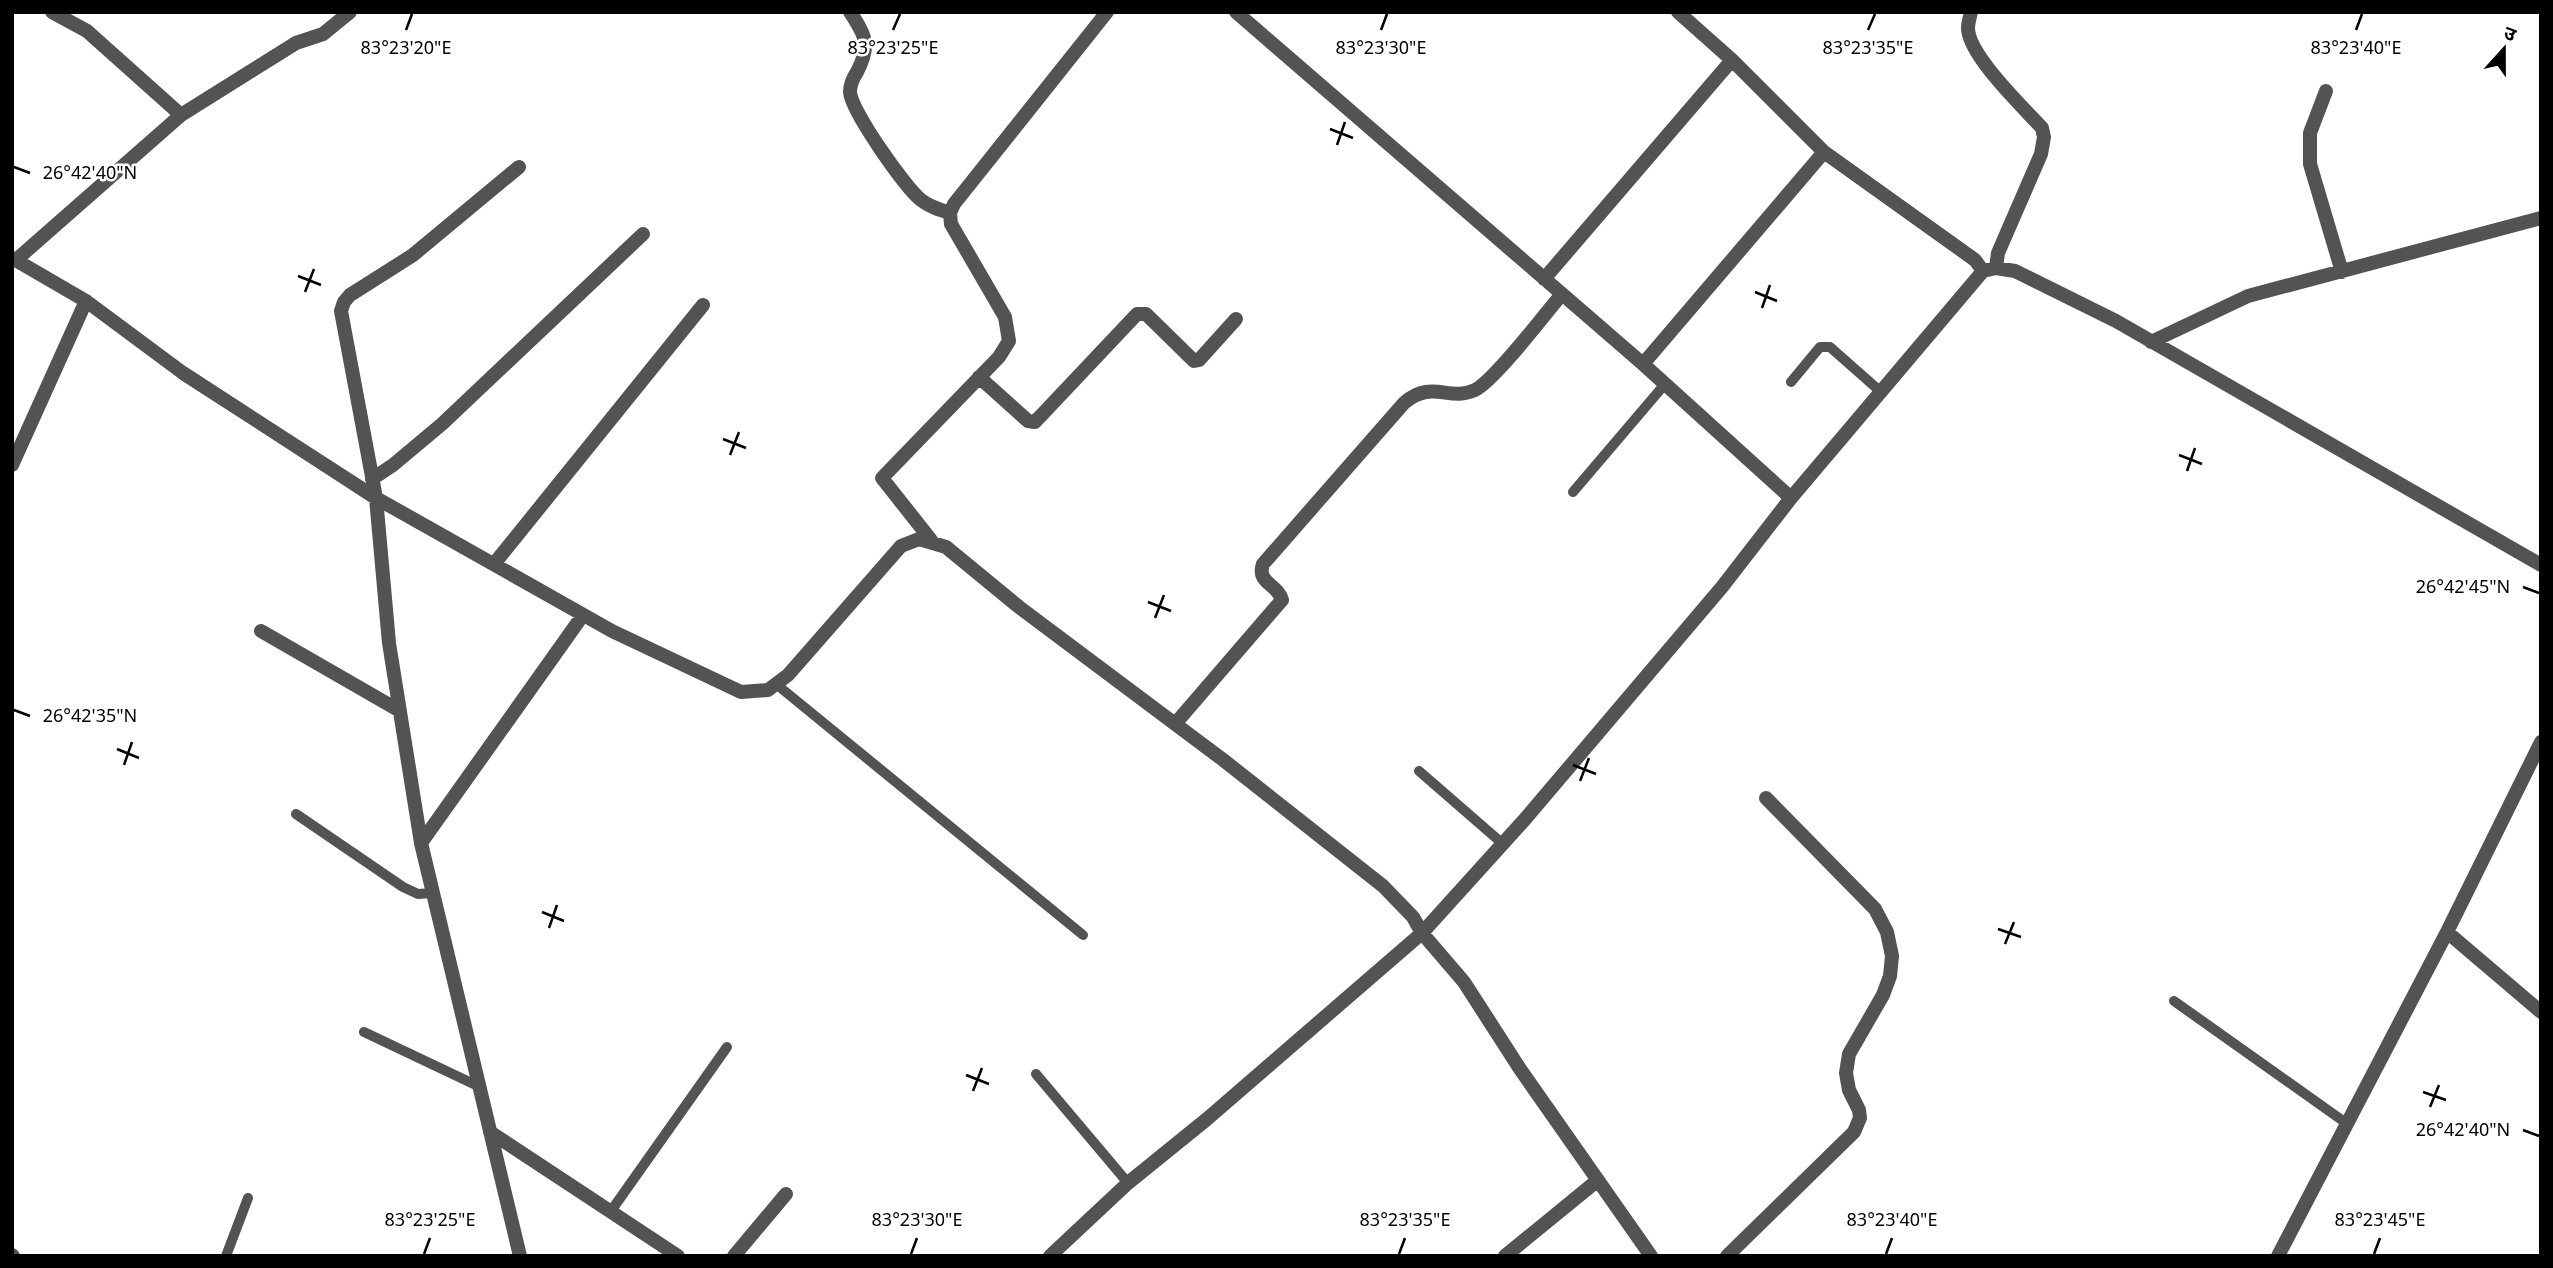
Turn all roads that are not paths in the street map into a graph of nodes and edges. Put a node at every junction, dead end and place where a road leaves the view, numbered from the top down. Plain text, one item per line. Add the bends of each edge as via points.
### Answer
1 (52, 12) edge
2 (350, 12) edge
3 (850, 12) edge
4 (1107, 12) edge
5 (1236, 12) edge
6 (1678, 12) edge
7 (1971, 12) edge
8 (1732, 60) junction
9 (2326, 91) dead end
10 (181, 115) junction
11 (1824, 152) junction
12 (519, 167) dead end
13 (950, 214) junction
14 (2541, 219) edge
15 (643, 234) dead end
16 (14, 259) edge
17 (1989, 270) junction
18 (2342, 272) junction
19 (1544, 279) junction
20 (1562, 294) junction
21 (86, 301) junction
22 (703, 305) dead end
23 (1236, 319) dead end
24 (2151, 342) junction
25 (1643, 364) junction
26 (979, 377) junction
27 (1791, 382) dead end
28 (1665, 384) junction
29 (1881, 392) junction
30 (12, 466) edge
31 (372, 479) junction
32 (1573, 492) dead end
33 (376, 498) junction
34 (1791, 498) junction
35 (931, 540) junction
36 (494, 564) junction
37 (2541, 565) edge
38 (583, 615) junction
39 (261, 632) dead end
40 (776, 684) junction
41 (400, 711) junction
42 (1175, 724) junction
43 (2541, 742) edge
44 (1419, 771) dead end
45 (1766, 797) dead end
46 (296, 814) dead end
47 (421, 843) junction
48 (1503, 844) junction
49 (433, 893) junction
50 (2447, 932) junction
51 (1422, 933) junction
52 (1083, 935) dead end
53 (2174, 1001) dead end
54 (2541, 1012) edge
55 (364, 1032) dead end
56 (727, 1047) dead end
57 (1036, 1074) dead end
58 (480, 1087) junction
59 (2346, 1123) junction
60 (490, 1132) junction
61 (1598, 1180) junction
62 (1128, 1183) junction
63 (786, 1194) dead end
64 (248, 1198) dead end
65 (611, 1211) junction
66 (226, 1256) edge
67 (520, 1256) edge
68 (678, 1256) edge
69 (734, 1256) edge
70 (1050, 1256) edge
71 (1505, 1256) edge
72 (1651, 1256) edge
73 (1727, 1256) edge
74 (2278, 1256) edge

1 - 10 street via 87,31
2 - 10 street via 323,34 296,43
3 - 13 street via 866,43 850,84 856,111 902,180 919,198
4 - 13 street
5 - 19 street
6 - 8 street
7 - 17 street via 1968,30 1975,49 2042,128 2044,137 2041,154
8 - 11 street
8 - 19 street
9 - 18 street via 2310,133 2310,164
10 - 16 street
11 - 17 street
11 - 25 street
12 - 31 street via 413,255 344,302 341,321
13 - 26 street via 951,224 1005,317 1009,341
14 - 18 street
15 - 31 street via 442,424
16 - 21 street
17 - 24 street via 2015,271
17 - 29 street
18 - 24 street via 2248,296
19 - 20 street
20 - 25 street
20 - 42 street via 1485,384 1466,393 1426,391 1404,403 1263,564 1261,578 1282,600
21 - 30 street
21 - 33 street via 183,373
22 - 36 street
23 - 26 street via 1194,361 1146,314 1137,314 1035,422 1028,421
24 - 37 street
25 - 28 street
26 - 35 street via 882,478
27 - 29 lane via 1824,345
28 - 32 lane
28 - 34 street
29 - 34 street
31 - 33 street
33 - 36 street
33 - 41 street
34 - 48 street via 1722,587
35 - 40 street via 901,546
35 - 42 street via 947,547
36 - 38 street
38 - 40 street via 741,692 768,691
38 - 47 street
39 - 41 street
40 - 52 lane
41 - 47 street
42 - 51 street via 1383,886
43 - 50 street
44 - 48 lane
45 - 73 street via 1875,909 1892,956 1882,995 1849,1054 1846,1073 1860,1118 1854,1132
46 - 49 lane via 402,887 418,894
47 - 49 street
48 - 51 street
49 - 58 street
50 - 54 street
50 - 59 street
51 - 61 street via 1464,982
51 - 62 street
53 - 59 lane
55 - 58 lane
56 - 65 lane
57 - 62 lane
58 - 60 street
59 - 74 street
60 - 65 street
60 - 67 street
61 - 71 street
61 - 72 street
62 - 70 street
63 - 69 street
64 - 66 lane
65 - 68 street

